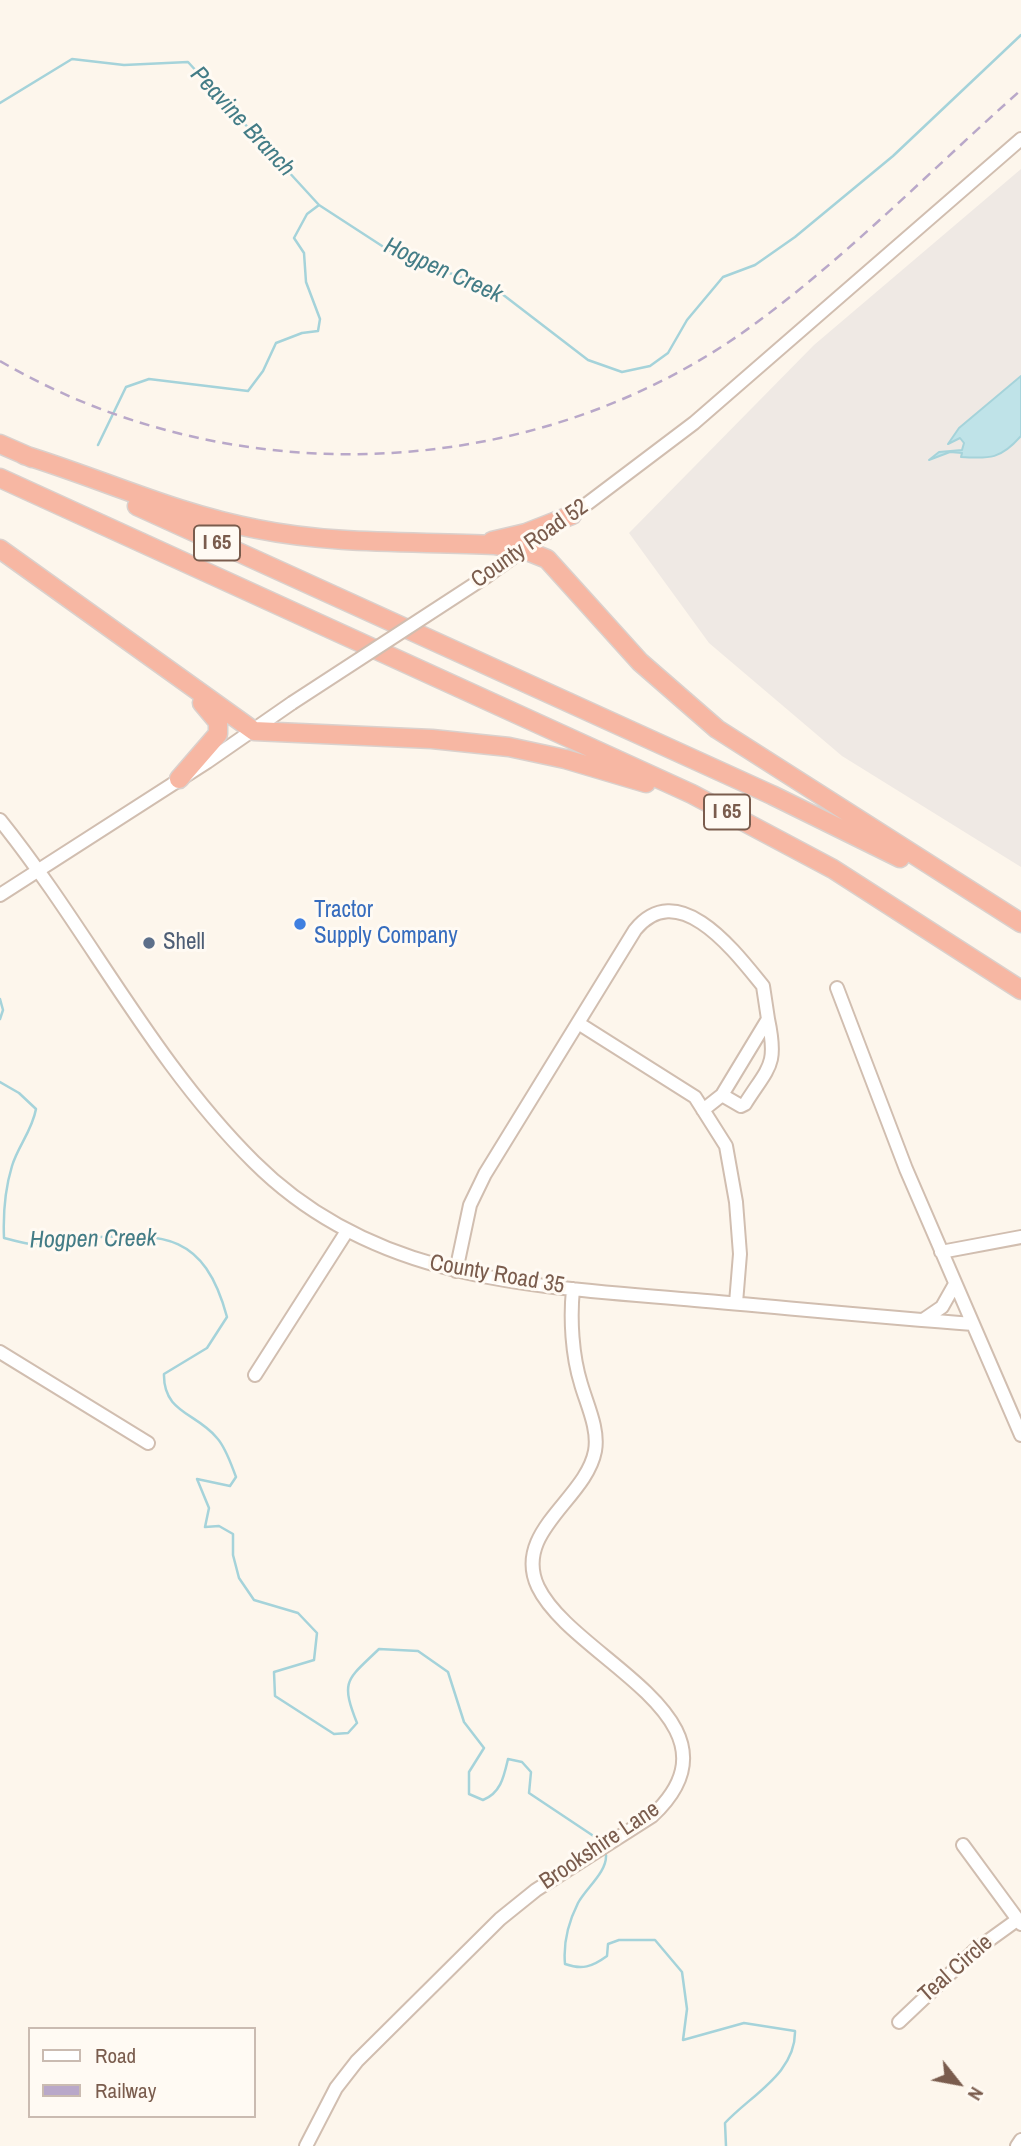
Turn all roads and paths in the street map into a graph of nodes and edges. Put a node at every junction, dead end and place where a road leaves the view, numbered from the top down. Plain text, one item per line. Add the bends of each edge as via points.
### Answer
1 (1021, 139) edge
2 (0, 444) edge
3 (24, 455) junction
4 (0, 478) edge
5 (572, 515) junction
6 (476, 544) junction
7 (0, 549) edge
8 (522, 549) junction
9 (132, 646) junction
10 (254, 731) junction
11 (179, 779) junction
12 (0, 820) edge
13 (766, 832) junction
14 (39, 870) junction
15 (0, 895) edge
16 (1021, 925) edge
17 (837, 988) dead end
18 (1021, 990) edge
19 (768, 1019) junction
20 (578, 1023) junction
21 (722, 1095) junction
22 (703, 1110) junction
23 (347, 1231) junction
24 (1021, 1237) edge
25 (941, 1252) junction
26 (456, 1271) junction
27 (955, 1284) junction
28 (573, 1289) junction
29 (736, 1303) junction
30 (922, 1320) junction
31 (973, 1324) junction
32 (0, 1352) edge
33 (255, 1375) dead end
34 (1021, 1435) edge
35 (148, 1443) dead end
36 (963, 1845) dead end
37 (1019, 1922) edge
38 (899, 2022) dead end
39 (1021, 2140) edge
40 (306, 2146) edge
41 (1017, 2146) edge

1 - 5 street, County Road 52 via 694,423
2 - 3 highway, I 65
3 - 6 highway via 160,503 256,529 331,540
3 - 16 highway, I 65 via 846,830
4 - 13 highway, I 65 via 604,753
5 - 6 highway via 526,533
5 - 8 street, County Road 52
6 - 8 highway
7 - 9 highway
8 - 10 street, County Road 52, bridge
8 - 16 highway via 547,559 640,662 717,729
9 - 10 highway
9 - 11 highway via 208,707 218,722 218,734
10 - 11 street, County Road 52
10 - 13 highway via 432,738 537,752 643,782
11 - 14 street, County Road 52
12 - 14 street, County Road 35
13 - 18 highway, I 65 via 889,902
14 - 15 street, County Road 52
14 - 23 street, County Road 35 via 146,1032 219,1124 283,1189
17 - 25 street
19 - 20 street via 763,986 729,945 690,916 670,912 642,922
19 - 21 street
19 - 21 street via 775,1051 771,1062 745,1104
20 - 22 street via 695,1097
20 - 26 street via 485,1174 470,1205
21 - 22 street
22 - 29 street via 726,1146 736,1202 740,1254
23 - 26 street, County Road 35 via 412,1259
23 - 33 street
24 - 25 street
25 - 27 street
26 - 28 street, County Road 35
27 - 30 street via 942,1307
27 - 31 street
28 - 29 street, County Road 35
28 - 40 street, Brookshire Lane via 575,1353 595,1433 595,1452 544,1529 534,1554 534,1573 550,1606 628,1675 671,1723 683,1748 683,1776 652,1816 519,1903 390,2028 336,2088
29 - 30 street, County Road 35
30 - 31 street, County Road 35
31 - 34 street
32 - 35 street
36 - 37 street
37 - 38 street, Teal Circle via 955,1967
39 - 41 street

